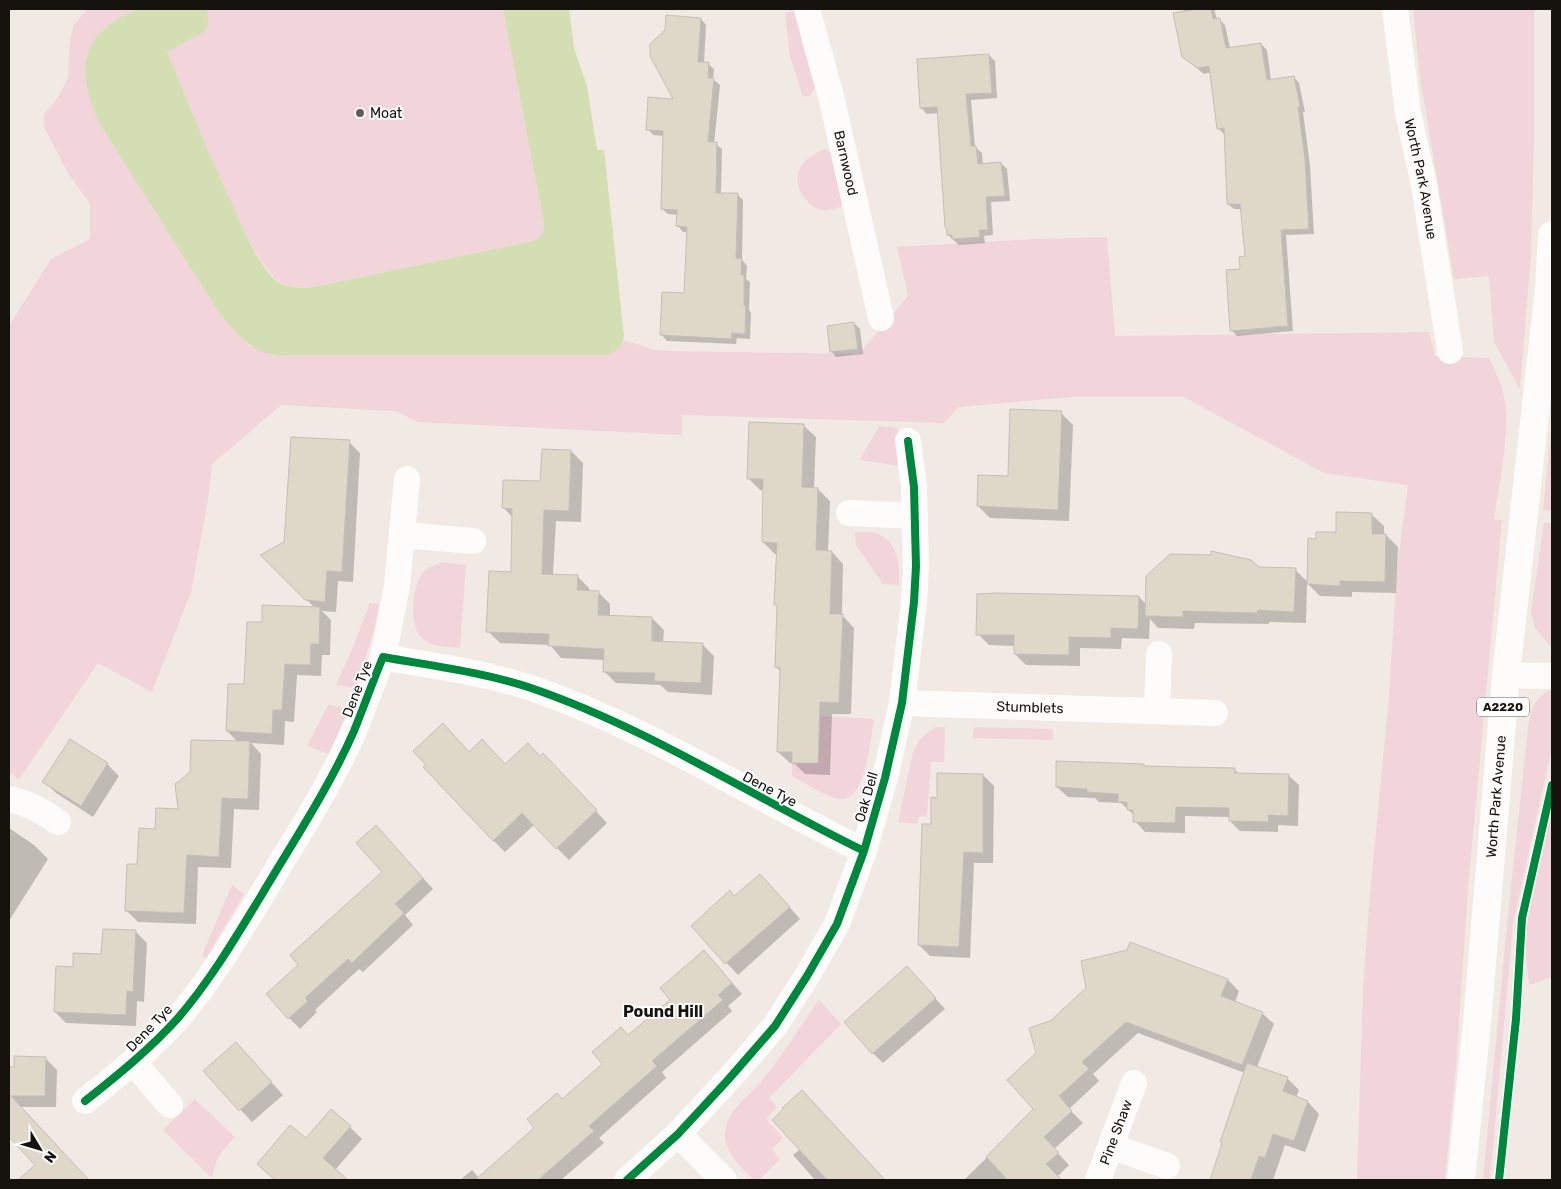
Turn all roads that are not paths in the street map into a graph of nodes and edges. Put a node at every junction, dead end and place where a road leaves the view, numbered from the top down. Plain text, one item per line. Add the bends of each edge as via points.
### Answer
1 (807, 9) edge
2 (1395, 9) edge
3 (1552, 235) edge
4 (881, 318) dead end
5 (1450, 351) dead end
6 (908, 441) dead end
7 (407, 479) dead end
8 (848, 513) dead end
9 (915, 516) junction
10 (403, 535) junction
11 (473, 541) dead end
12 (1159, 654) dead end
13 (383, 657) junction
14 (1506, 675) junction
15 (1552, 676) edge
16 (902, 703) junction
17 (1157, 710) junction
18 (1215, 713) dead end
19 (9, 799) edge
20 (58, 822) dead end
21 (864, 851) junction
22 (134, 1062) junction
23 (1134, 1083) dead end
24 (85, 1101) dead end
25 (170, 1105) dead end
26 (678, 1134) junction
27 (1111, 1146) junction
28 (1167, 1166) dead end
29 (627, 1180) edge
30 (724, 1180) edge
31 (1098, 1180) edge
32 (1461, 1180) edge

1 - 4 street, Barnwood via 831,96
2 - 5 street, Worth Park Avenue via 1408,112 1424,185
3 - 14 main road, Worth Park Avenue / A2220 via 1549,288
6 - 9 street, Oak Dell
7 - 10 street, Dene Tye
8 - 9 street
9 - 16 street, Oak Dell via 914,602
10 - 11 street
10 - 13 street, Dene Tye
12 - 17 street
13 - 21 street, Dene Tye via 473,674 529,688 580,706 645,736
13 - 22 street, Dene Tye via 353,732 322,792 247,919 178,1017
14 - 15 street
14 - 32 main road, Worth Park Avenue / A2220
16 - 17 street, Stumblets
16 - 21 street, Oak Dell
17 - 18 street, Stumblets
19 - 20 street via 36,808
21 - 26 street, Oak Dell via 837,924 780,1018
22 - 24 street, Dene Tye
22 - 25 street
23 - 27 street, Pine Shaw
26 - 29 street, Oak Dell
26 - 30 street
27 - 28 street
27 - 31 street, Pine Shaw

